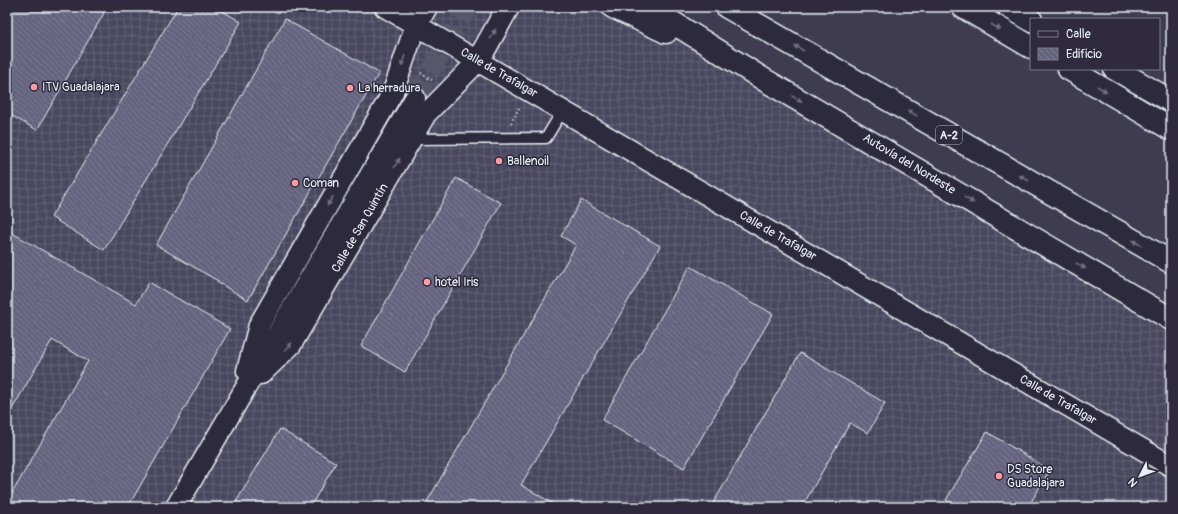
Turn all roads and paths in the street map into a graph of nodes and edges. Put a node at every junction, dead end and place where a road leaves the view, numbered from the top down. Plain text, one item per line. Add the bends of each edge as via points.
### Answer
1 (385, 7) edge
2 (508, 7) edge
3 (613, 7) edge
4 (648, 7) edge
5 (727, 7) edge
6 (962, 7) edge
7 (1009, 7) edge
8 (421, 16) edge
9 (1030, 19) edge
10 (1030, 46) edge
11 (478, 60) junction
12 (403, 62) junction
13 (1071, 70) edge
14 (1118, 70) edge
15 (763, 79) junction
16 (528, 90) junction
17 (449, 91) junction
18 (415, 98) tunnel mouth
19 (1171, 101) edge
20 (563, 110) junction
21 (1171, 129) edge
22 (502, 138) junction
23 (412, 139) junction
24 (1171, 262) edge
25 (1171, 319) edge
26 (241, 394) junction
27 (1171, 466) edge
28 (176, 507) edge

1 - 8 street, Calle de Trafalgar
11 -> 2 main road
3 - 15 main road
4 - 15 main road, Autovía del Nordeste
24 -> 5 main road, A-2
6 -> 10 main road
7 - 9 main road
8 - 11 street, Calle de Trafalgar
8 -> 12 street, Calle de San Quintín
11 - 16 street, Calle de Trafalgar
11 - 17 street, Calle de San Quintín
12 - 17 path
12 -> 26 street, Calle de San Quintín via 393,92 259,325
13 -> 21 main road
14 - 19 main road
15 -> 25 main road, Autovía del Nordeste
16 - 20 street, Calle de Trafalgar
16 - 22 path
17 - 23 street, Calle de San Quintín via 426,114
18 - 26 street, Calle de San Quintín
20 - 22 lane via 546,138
20 - 27 street, Calle de Trafalgar
22 - 23 lane
26 -> 23 street, Calle de San Quintín via 291,345
26 - 28 street, Calle de San Quintín

